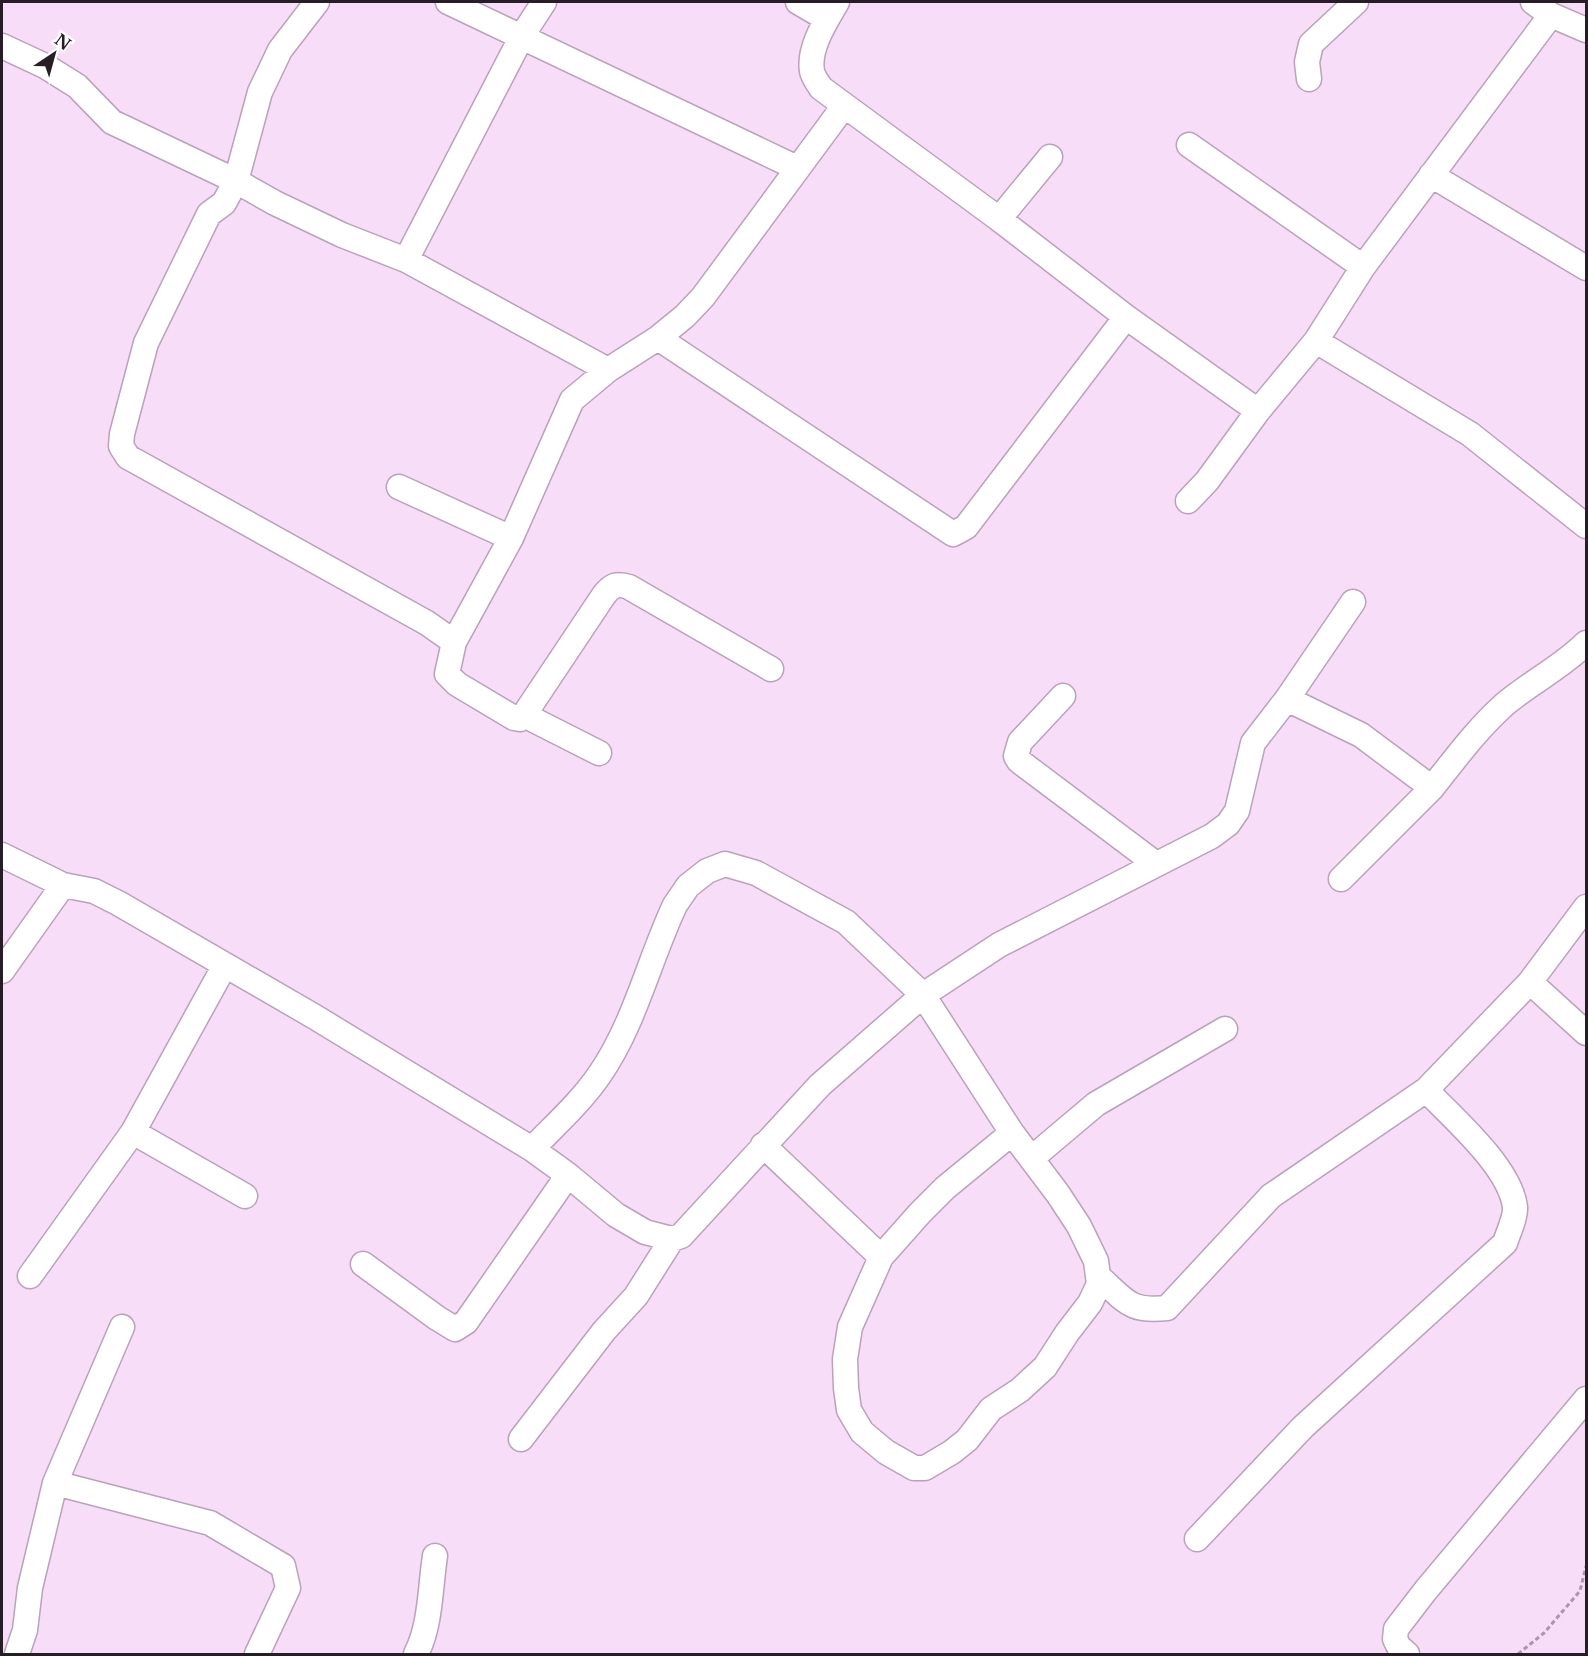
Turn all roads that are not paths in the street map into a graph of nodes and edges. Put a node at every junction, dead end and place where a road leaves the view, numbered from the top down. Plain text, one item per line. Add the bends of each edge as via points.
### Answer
1 (317, 2) edge
2 (448, 2) edge
3 (544, 2) edge
4 (798, 2) edge
5 (1356, 2) edge
6 (1542, 8) edge
7 (832, 10) edge
8 (1587, 30) edge
9 (522, 36) junction
10 (2, 46) edge
11 (1310, 79) dead end
12 (844, 106) junction
13 (1189, 145) dead end
14 (1050, 157) dead end
15 (797, 168) junction
16 (1431, 175) junction
17 (236, 181) junction
18 (999, 219) junction
19 (406, 260) junction
20 (1364, 267) junction
21 (1587, 268) edge
22 (1126, 317) junction
23 (658, 338) junction
24 (1316, 340) junction
25 (608, 370) junction
26 (1258, 411) junction
27 (399, 487) dead end
28 (1188, 501) dead end
29 (1587, 526) edge
30 (511, 538) junction
31 (1353, 602) dead end
32 (454, 642) junction
33 (1587, 643) edge
34 (771, 669) dead end
35 (1063, 696) dead end
36 (1287, 699) junction
37 (524, 715) junction
38 (598, 753) dead end
39 (1432, 788) junction
40 (2, 855) edge
41 (1156, 864) junction
42 (1341, 879) dead end
43 (63, 885) junction
44 (1587, 907) edge
45 (225, 965) junction
46 (2, 971) edge
47 (1530, 982) junction
48 (923, 995) junction
49 (1225, 1029) dead end
50 (1587, 1032) edge
51 (1426, 1090) junction
52 (134, 1132) junction
53 (1012, 1133) junction
54 (763, 1145) junction
55 (532, 1149) junction
56 (1032, 1158) junction
57 (568, 1175) junction
58 (245, 1196) dead end
59 (672, 1239) junction
60 (881, 1257) junction
61 (363, 1264) dead end
62 (30, 1276) dead end
63 (1100, 1278) junction
64 (122, 1327) dead end
65 (1587, 1400) edge
66 (521, 1439) dead end
67 (55, 1483) junction
68 (1197, 1539) dead end
69 (435, 1556) dead end
70 (16, 1654) edge
71 (257, 1654) edge
72 (416, 1654) edge
73 (1407, 1654) edge

1 - 17 street via 280,50 260,92
2 - 9 street
3 - 9 street
4 - 7 street
5 - 11 street via 1311,44 1307,62
6 - 8 street
6 - 16 street
7 - 12 street via 817,40 811,60 812,74 821,88
9 - 15 street
9 - 19 street
10 - 17 street via 77,86 112,122
12 - 15 street
12 - 18 street
13 - 20 street
14 - 18 street
15 - 23 street via 703,297
16 - 20 street
16 - 21 street
17 - 19 street via 342,235
17 - 32 street via 225,203 209,214 146,343 121,447 128,457
18 - 22 street
19 - 25 street
20 - 24 street
22 - 23 street via 966,527 952,534
22 - 26 street
23 - 25 street
24 - 26 street
24 - 29 street via 1470,434
25 - 30 street via 572,400
26 - 28 street
27 - 30 street
30 - 32 street
31 - 36 street
32 - 37 street via 447,665 450,679 514,718
33 - 39 street via 1505,705 1459,752
34 - 37 street via 619,584 611,586 604,595
35 - 41 street via 1020,742 1016,756
36 - 39 street via 1361,735
36 - 41 street via 1253,743 1237,811 1228,824
37 - 38 street
39 - 42 street
40 - 43 street
41 - 48 street via 999,945
43 - 45 street via 94,891
43 - 46 street
44 - 47 street
45 - 52 street
45 - 55 street
47 - 50 street
47 - 51 street
48 - 53 street
48 - 54 street via 820,1085
48 - 55 street via 846,922 756,873 725,864 707,871 688,886 675,905 633,1010 600,1075
49 - 56 street via 1096,1104
51 - 63 street via 1272,1196 1167,1308 1146,1310 1130,1305
51 - 68 street via 1479,1143 1506,1182 1515,1208 1505,1243 1303,1427
52 - 58 street
52 - 62 street
53 - 56 street
53 - 60 street via 945,1188
54 - 59 street via 681,1236
54 - 60 street
55 - 57 street
56 - 63 street via 1079,1226
57 - 59 street via 616,1215 645,1232
57 - 61 street via 466,1322 455,1329
59 - 66 street via 636,1296 604,1331
60 - 63 street via 850,1327 845,1359 849,1410 862,1432 914,1468 925,1468 952,1452 967,1440 991,1409 1045,1367 1090,1303
64 - 67 street
65 - 73 street via 1396,1629 1395,1639
67 - 70 street via 30,1588 25,1630
67 - 71 street via 210,1523 283,1566 288,1588
69 - 72 street via 425,1628

